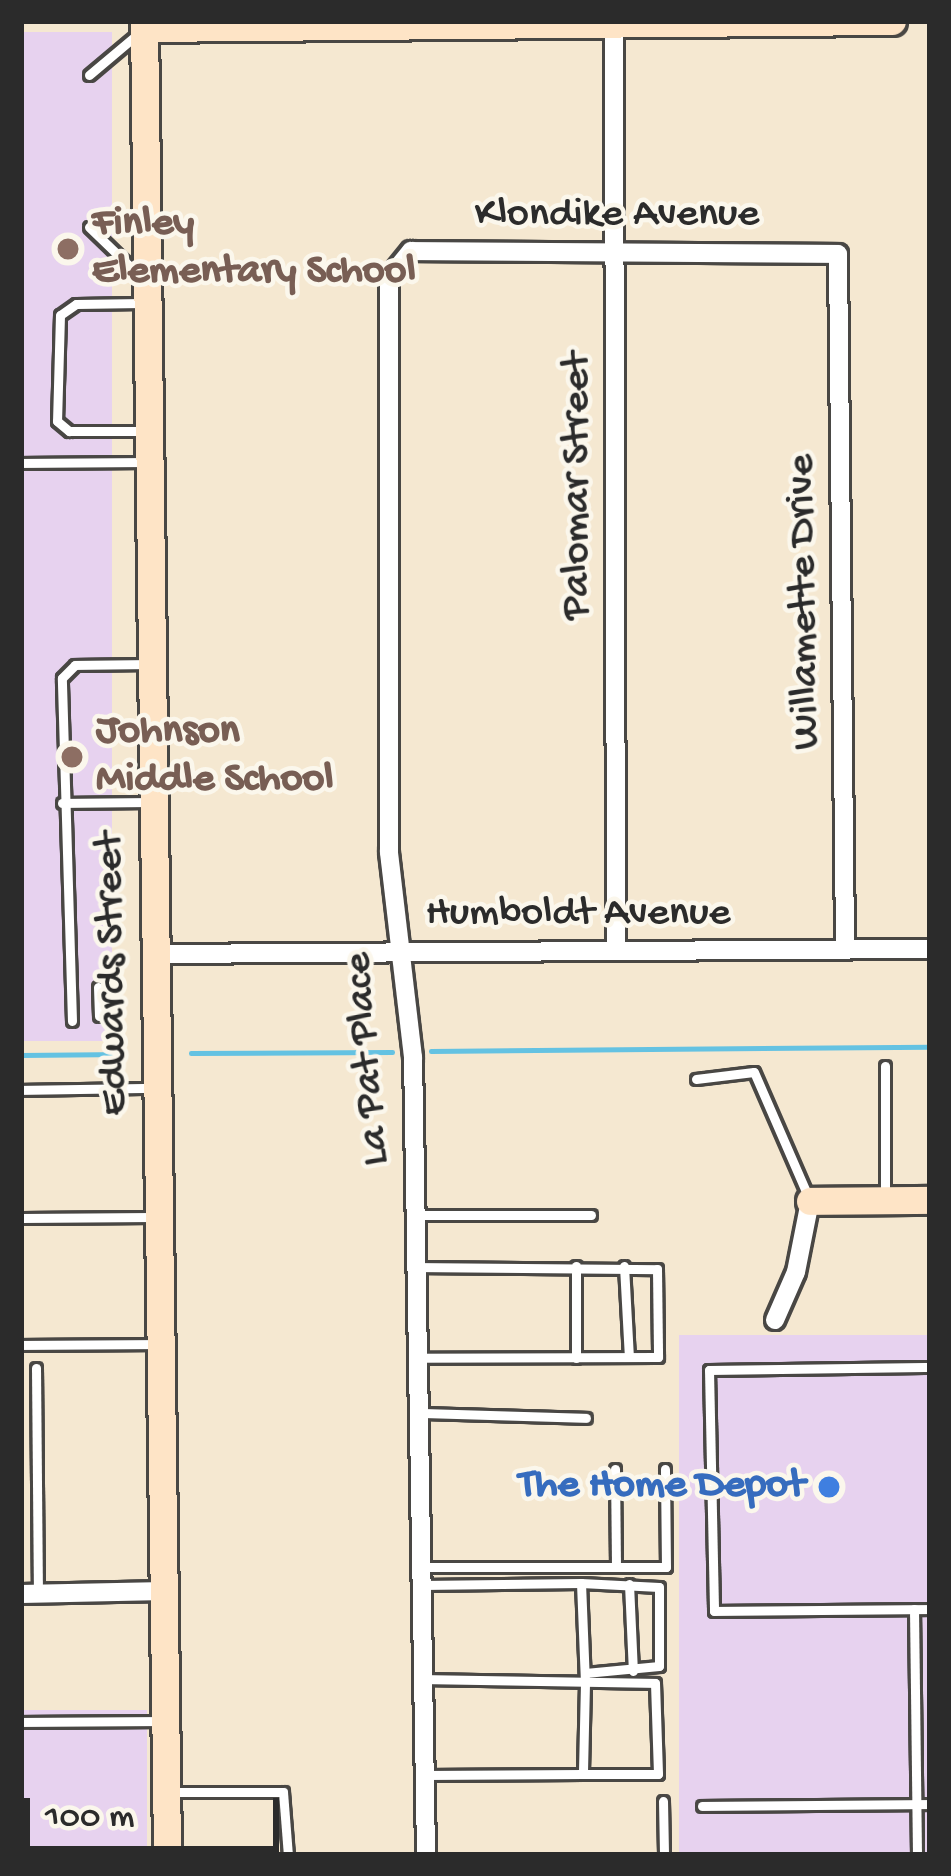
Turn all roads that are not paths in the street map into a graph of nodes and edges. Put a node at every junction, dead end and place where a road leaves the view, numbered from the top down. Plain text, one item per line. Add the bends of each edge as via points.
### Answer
1 (841, 21) edge
2 (892, 21) edge
3 (614, 22) edge
4 (387, 23) edge
5 (144, 25) edge
6 (88, 75) dead end
7 (88, 227) dead end
8 (614, 252) junction
9 (838, 254) joint
10 (398, 260) joint
11 (147, 293) junction
12 (148, 431) junction
13 (149, 462) junction
14 (21, 463) edge
15 (152, 664) junction
16 (154, 802) junction
17 (62, 803) junction
18 (845, 949) junction
19 (930, 949) edge
20 (616, 951) junction
21 (397, 953) junction
22 (155, 954) junction
23 (98, 987) dead end
24 (99, 1016) dead end
25 (72, 1021) dead end
26 (884, 1066) dead end
27 (696, 1079) dead end
28 (157, 1088) junction
29 (21, 1090) edge
30 (884, 1200) junction
31 (930, 1200) edge
32 (810, 1201) junction
33 (416, 1215) junction
34 (591, 1215) dead end
35 (159, 1216) junction
36 (21, 1218) edge
37 (576, 1266) junction
38 (624, 1266) junction
39 (416, 1267) junction
40 (776, 1320) dead end
41 (160, 1344) junction
42 (21, 1345) edge
43 (418, 1358) junction
44 (576, 1358) junction
45 (628, 1358) junction
46 (930, 1367) edge
47 (36, 1368) dead end
48 (419, 1413) junction
49 (586, 1418) dead end
50 (615, 1469) dead end
51 (664, 1469) dead end
52 (616, 1567) junction
53 (422, 1576) junction
54 (581, 1583) junction
55 (629, 1584) junction
56 (165, 1591) junction
57 (30, 1594) edge
58 (930, 1609) edge
59 (914, 1610) junction
60 (633, 1671) junction
61 (585, 1678) junction
62 (424, 1679) junction
63 (166, 1720) junction
64 (21, 1722) edge
65 (584, 1774) junction
66 (425, 1775) junction
67 (167, 1792) junction
68 (663, 1801) dead end
69 (916, 1804) junction
70 (930, 1804) edge
71 (701, 1806) dead end
72 (167, 1855) edge
73 (288, 1855) edge
74 (426, 1855) edge
75 (664, 1855) edge
76 (917, 1855) edge

1 - 2 street
1 - 3 street
3 - 4 street
3 - 8 street, Palomar Street
4 - 5 street
5 - 6 lane
5 - 11 street, Edwards Street
7 - 11 lane
8 - 9 street, Klondike Avenue
8 - 10 street, Klondike Avenue via 410,251
8 - 20 street, Palomar Street
9 - 18 street, Willamette Drive
10 - 21 street, La Pat Place via 389,278 389,852
11 - 12 street, Edwards Street
11 - 12 lane via 76,304 60,315 57,381 62,429
12 - 13 street, Edwards Street
13 - 14 lane
13 - 15 street, Edwards Street
15 - 16 street, Edwards Street
15 - 17 lane via 75,665 62,678
16 - 17 lane
16 - 22 street, Edwards Street
17 - 25 lane
18 - 19 street, Humboldt Avenue
18 - 20 street, Humboldt Avenue
20 - 21 street, Humboldt Avenue
21 - 22 street, Humboldt Avenue
21 - 33 street, La Pat Place via 413,1052
22 - 28 street, Edwards Street
23 - 24 lane
26 - 30 lane
27 - 32 lane via 754,1072
28 - 29 lane
28 - 35 street, Edwards Street
30 - 31 street
30 - 32 street
32 - 40 street via 796,1272
33 - 34 lane
33 - 39 street, La Pat Place
35 - 36 lane
35 - 41 street, Edwards Street
37 - 38 lane
37 - 39 lane
37 - 44 lane
38 - 45 lane
38 - 45 lane via 658,1269 659,1355
39 - 43 street, La Pat Place
41 - 42 lane
41 - 56 street, Edwards Street
43 - 44 lane
43 - 48 street, La Pat Place
44 - 45 lane
46 - 59 lane via 709,1370 714,1610
47 - 57 lane
48 - 49 lane
48 - 53 street, La Pat Place
50 - 52 lane
51 - 52 lane via 666,1567
52 - 53 lane
53 - 54 lane via 453,1585
53 - 62 street, La Pat Place
54 - 55 lane
54 - 61 lane
55 - 60 lane
55 - 60 lane via 659,1587 660,1665
56 - 57 street
56 - 63 street, Edwards Street
58 - 59 lane
59 - 69 lane
60 - 61 lane
61 - 62 lane
61 - 65 lane
61 - 65 lane via 655,1683 658,1774
62 - 66 street, La Pat Place
63 - 64 lane
63 - 67 street, Edwards Street
65 - 66 lane
66 - 74 street, La Pat Place
67 - 72 street, Edwards Street
67 - 73 lane via 283,1792
68 - 75 lane
69 - 70 lane
69 - 71 lane
69 - 76 lane

